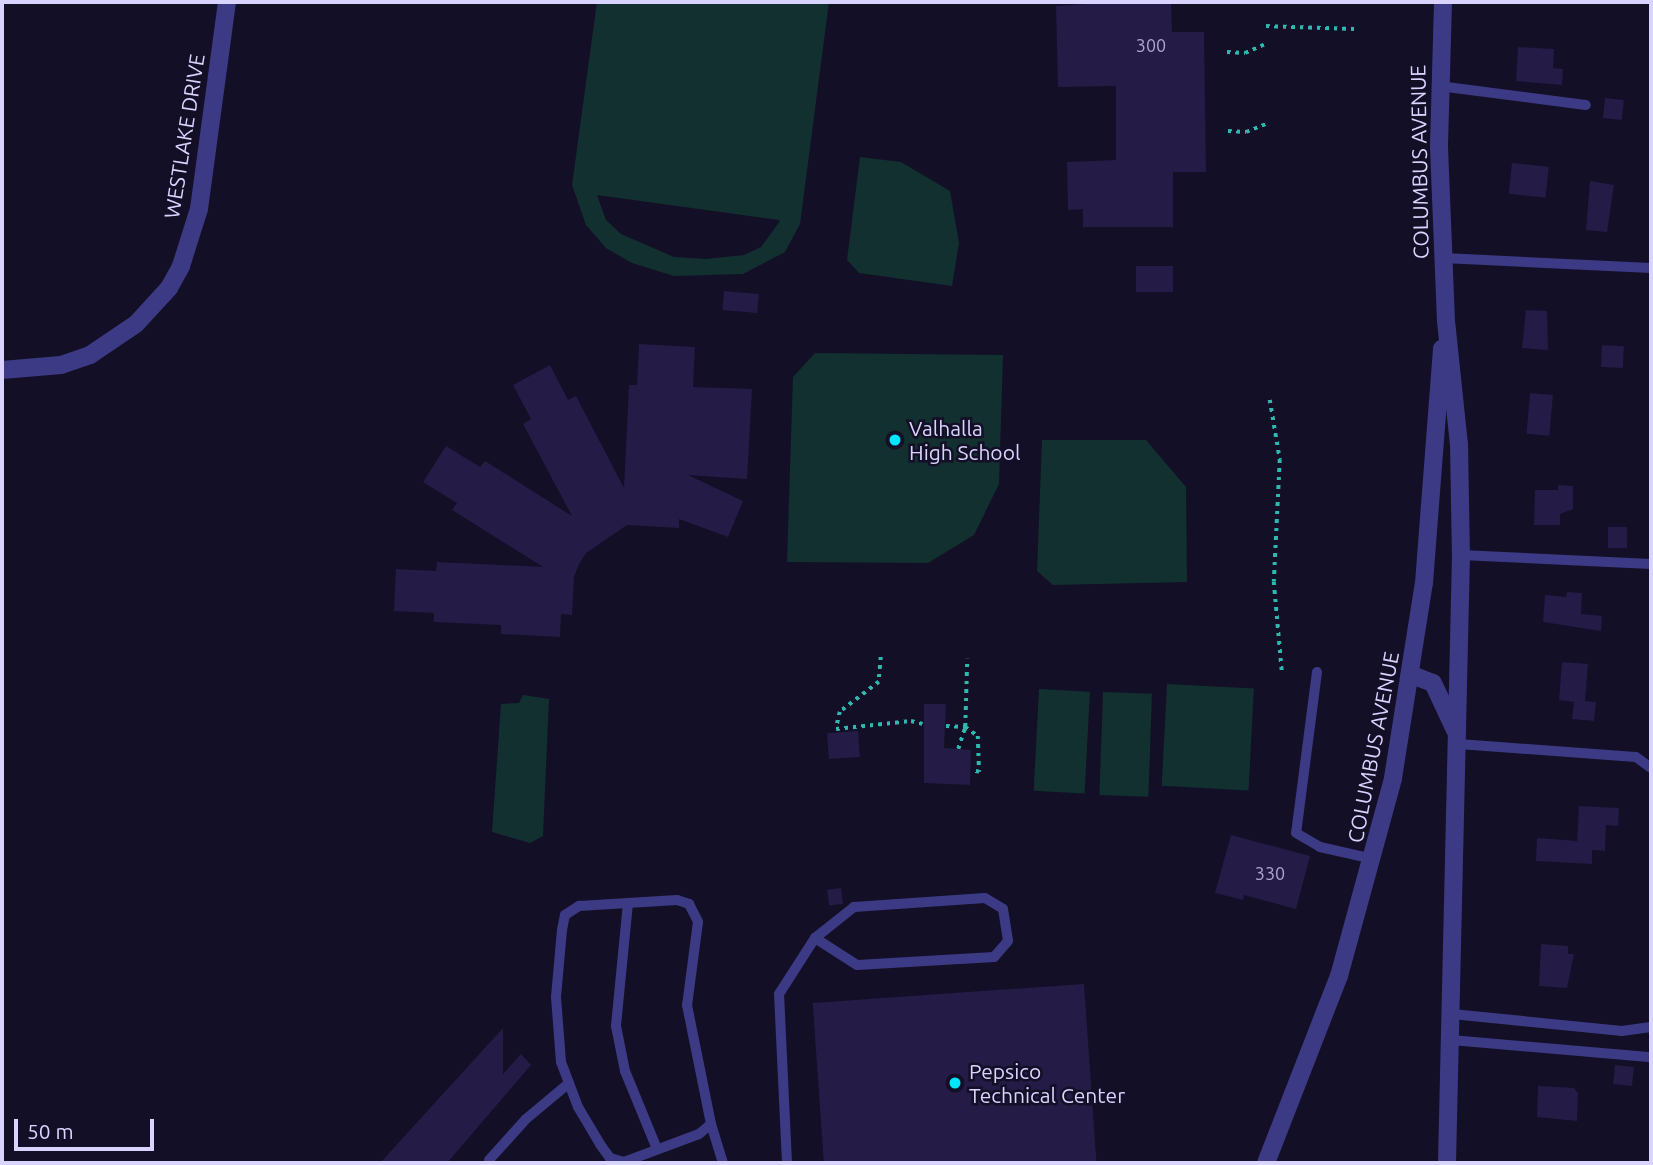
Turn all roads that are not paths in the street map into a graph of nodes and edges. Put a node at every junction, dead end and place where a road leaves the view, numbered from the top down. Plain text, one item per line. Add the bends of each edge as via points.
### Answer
1 (227, 2) edge
2 (1443, 2) edge
3 (1439, 86) junction
4 (1586, 105) dead end
5 (1444, 258) junction
6 (1651, 268) edge
7 (1446, 321) junction
8 (2, 370) edge
9 (1461, 555) junction
10 (1651, 564) edge
11 (1317, 672) dead end
12 (1412, 675) junction
13 (1460, 744) junction
14 (1651, 768) edge
15 (1374, 859) junction
16 (628, 903) junction
17 (815, 938) junction
18 (1452, 1014) junction
19 (1651, 1027) edge
20 (1451, 1040) junction
21 (1651, 1057) edge
22 (569, 1083) junction
23 (712, 1124) junction
24 (657, 1149) junction
25 (489, 1160) dead end
26 (723, 1163) edge
27 (787, 1163) edge
28 (1266, 1163) edge
29 (1447, 1163) edge

1 - 8 street, WESTLAKE DRIVE via 199,209 169,288 136,324 90,355 61,365
2 - 3 street, COLUMBUS AVENUE
3 - 4 lane
3 - 5 street, COLUMBUS AVENUE
5 - 6 lane
5 - 7 street, COLUMBUS AVENUE
7 - 9 street, COLUMBUS AVENUE via 1460,444
7 - 12 street, COLUMBUS AVENUE via 1428,548
9 - 10 lane
9 - 13 street, COLUMBUS AVENUE
11 - 15 lane via 1296,833 1320,847
12 - 13 street via 1433,682
12 - 15 street, COLUMBUS AVENUE
13 - 14 lane via 1636,757
13 - 18 street, COLUMBUS AVENUE
15 - 28 street, COLUMBUS AVENUE via 1327,1011
16 - 22 lane via 579,906 565,915 556,997 561,1062
16 - 23 lane via 677,900 695,911 687,1005
16 - 24 lane via 616,1026 625,1071
17 - 17 lane via 857,965 994,957 1008,941 1003,909 985,898 854,907
17 - 27 lane via 779,994
18 - 19 lane via 1622,1031
18 - 20 street, COLUMBUS AVENUE
20 - 21 lane
20 - 29 street, COLUMBUS AVENUE
22 - 24 lane via 578,1107 610,1158 624,1162
22 - 25 lane via 526,1119
23 - 24 lane
23 - 26 lane

